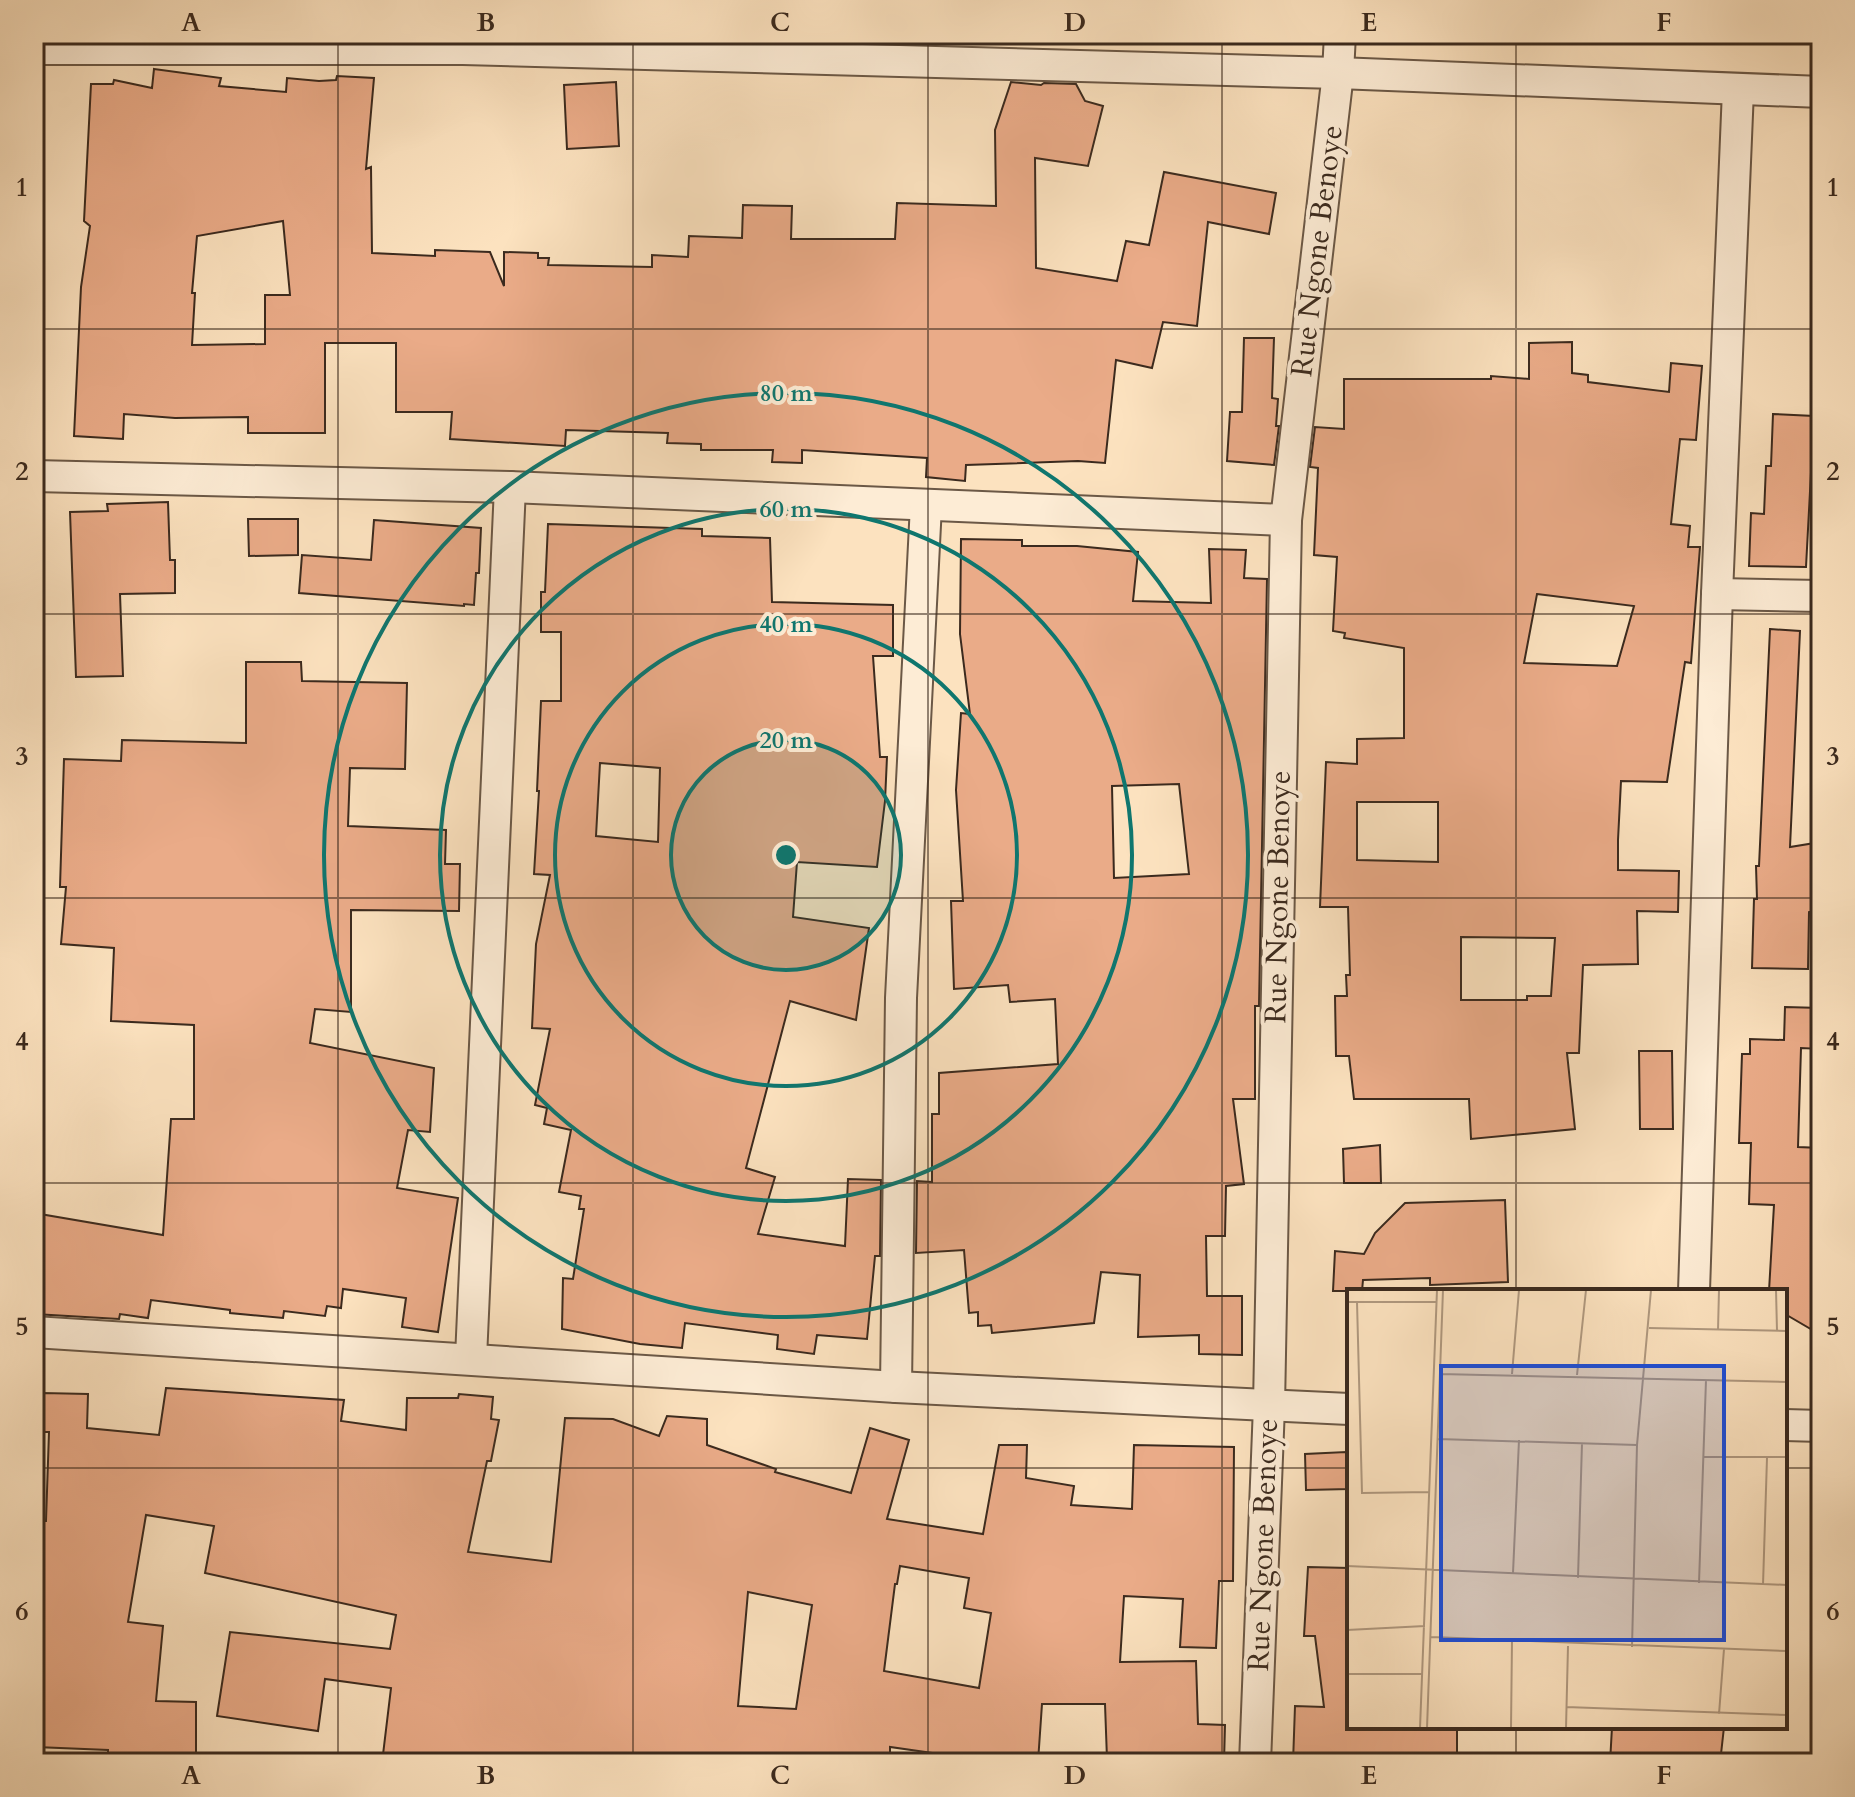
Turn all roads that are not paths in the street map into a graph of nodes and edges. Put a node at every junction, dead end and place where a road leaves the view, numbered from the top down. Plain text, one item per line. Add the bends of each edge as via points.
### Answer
1 (1340, 34) edge
2 (464, 42) edge
3 (895, 47) edge
4 (34, 49) edge
5 (1338, 73) junction
6 (1738, 90) junction
7 (1821, 92) edge
8 (34, 476) edge
9 (510, 487) junction
10 (926, 505) junction
11 (1286, 520) junction
12 (1717, 594) junction
13 (1821, 596) edge
14 (1694, 1289) edge
15 (34, 1332) edge
16 (471, 1358) junction
17 (896, 1387) junction
18 (1269, 1406) junction
19 (1347, 1409) edge
20 (1787, 1425) edge
21 (1821, 1426) edge
22 (1255, 1763) edge

1 - 5 street, Rue Ngone Benoye
2 - 3 street
2 - 4 street
3 - 5 street
5 - 6 street
5 - 11 street, Rue Ngone Benoye
6 - 7 street
6 - 12 street
8 - 9 street
9 - 10 street
9 - 16 street
10 - 11 street
10 - 17 street via 901,998
11 - 18 street, Rue Ngone Benoye
12 - 13 street
12 - 14 street
15 - 16 street
16 - 17 street
17 - 18 street
18 - 19 street
18 - 22 street, Rue Ngone Benoye
20 - 21 street

